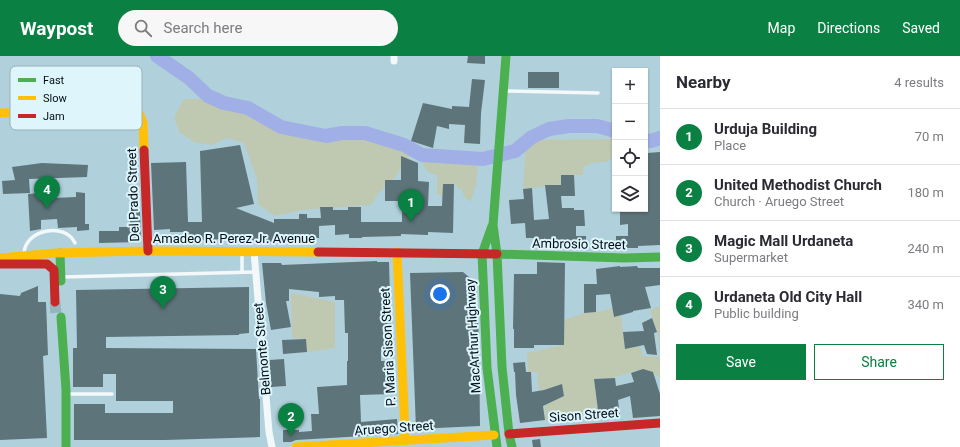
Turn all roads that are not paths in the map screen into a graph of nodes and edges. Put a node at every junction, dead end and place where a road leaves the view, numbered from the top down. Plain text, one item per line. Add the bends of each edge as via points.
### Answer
1 (506, 56) edge
2 (503, 91) junction
3 (598, 93) dead end
4 (0, 113) edge
5 (10, 113) edge
6 (142, 120) edge
7 (493, 225) junction
8 (75, 243) dead end
9 (148, 251) junction
10 (254, 251) junction
11 (242, 252) junction
12 (397, 252) junction
13 (467, 253) junction
14 (60, 254) junction
15 (482, 254) junction
16 (497, 254) junction
17 (24, 255) junction
18 (660, 257) edge
19 (0, 258) edge
20 (0, 264) edge
21 (397, 266) junction
22 (242, 272) junction
23 (255, 272) junction
24 (61, 277) junction
25 (485, 336) junction
26 (501, 336) junction
27 (65, 394) junction
28 (112, 394) dead end
29 (660, 423) edge
30 (509, 434) junction
31 (494, 435) junction
32 (403, 444) edge
33 (59, 447) edge
34 (66, 447) edge
35 (272, 447) edge
36 (296, 447) edge
37 (497, 447) edge
38 (512, 447) edge

1 - 2 main road, MacArthur Highway
2 - 3 lane
2 - 7 main road, MacArthur Highway
4 - 5 main road, Del Prado Street
6 - 9 main road, Del Prado Street
7 - 15 main road, MacArthur Highway
7 - 16 main road, MacArthur Highway
8 - 17 lane via 65,233 45,231 28,242
9 - 11 main road, Amadeo R. Perez Jr. Avenue
9 - 14 main road, Amadeo R. Perez Jr. Avenue
10 - 11 main road, Amadeo R. Perez Jr. Avenue
10 - 12 main road, Amadeo R. Perez Jr. Avenue
10 - 23 street, Belmonte Street
11 - 22 lane
12 - 13 main road, Amadeo R. Perez Jr. Avenue
12 - 21 main road, P. Maria Sison Street
13 - 15 main road, Amadeo R. Perez Jr. Avenue
13 - 21 main road, Amadeo R. Perez Jr. Avenue via 460,261 408,260
14 - 17 main road, Amadeo R. Perez Jr. Avenue
14 - 24 main road
15 - 16 main road, Amadeo R. Perez Jr. Avenue
15 - 25 main road, MacArthur Highway
16 - 18 main road, Ambrosio Street
16 - 26 main road, MacArthur Highway
17 - 19 main road, Amadeo R. Perez Jr. Avenue
20 - 24 main road via 47,264 54,270 58,302
21 - 32 main road, P. Maria Sison Street via 405,432
22 - 23 lane
22 - 24 lane
23 - 35 street, Belmonte Street
25 - 26 main road
25 - 31 main road, MacArthur Highway
26 - 30 main road, MacArthur Highway
27 - 28 lane
27 - 33 main road via 58,317
27 - 34 main road
29 - 30 main road, Sison Street
30 - 38 main road, MacArthur Highway
31 - 32 main road, Aruego Street
31 - 37 main road, MacArthur Highway
32 - 36 main road, Aruego Street

